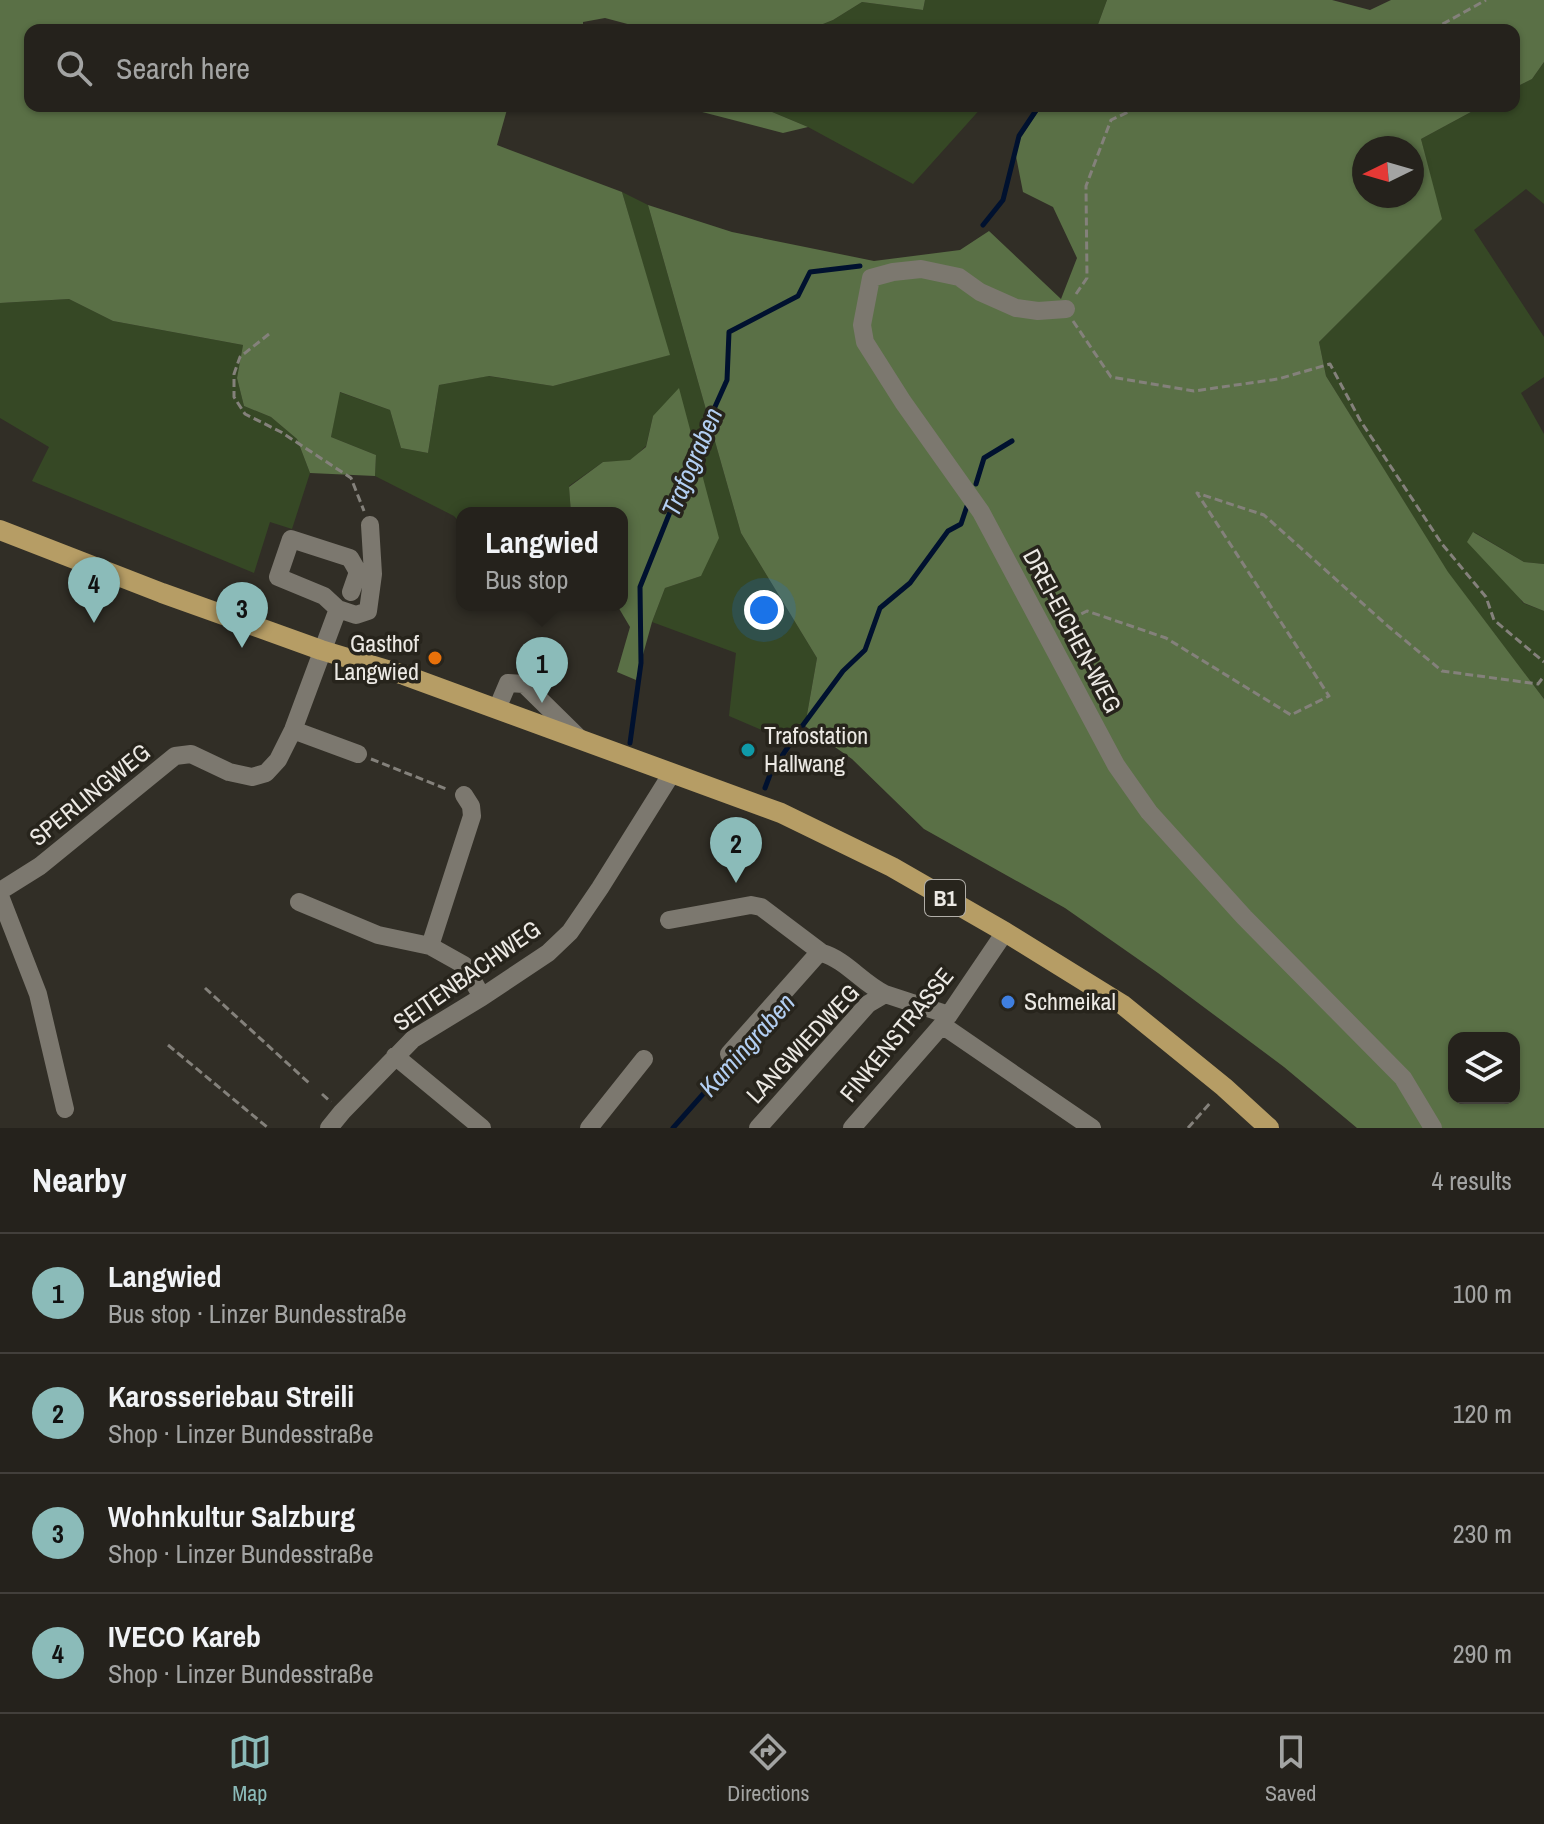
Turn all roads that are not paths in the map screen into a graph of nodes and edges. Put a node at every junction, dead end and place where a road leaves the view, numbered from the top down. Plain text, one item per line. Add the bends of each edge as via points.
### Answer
1 (1066, 309) road end
2 (370, 525) road end
3 (0, 530) edge
4 (351, 592) dead end
5 (338, 609) junction
6 (321, 650) junction
7 (497, 709) junction
8 (293, 730) junction
9 (580, 739) junction
10 (358, 754) road end
11 (672, 773) junction
12 (464, 795) road end
13 (0, 893) edge
14 (299, 902) dead end
15 (669, 920) dead end
16 (1005, 932) junction
17 (430, 946) junction
18 (822, 953) junction
19 (885, 994) junction
20 (482, 997) junction
21 (946, 1020) junction
22 (729, 1054) dead end
23 (395, 1056) junction
24 (644, 1059) dead end
25 (65, 1109) dead end
26 (329, 1128) edge
27 (482, 1128) edge
28 (589, 1128) edge
29 (758, 1128) edge
30 (852, 1128) edge
31 (1092, 1128) edge
32 (1269, 1128) edge
33 (1433, 1128) edge

1 - 33 street, DREI-EICHEN-WEG via 1016,308 959,277 921,269 871,278 862,325 865,342 981,512 1116,765 1149,812 1403,1078
2 - 5 street via 373,574 368,611 356,615
3 - 6 main road, B1
4 - 5 street via 358,572 350,558 291,539 278,577 324,596
5 - 6 street, SPERLINGWEG
6 - 7 main road, B1
6 - 8 street, SPERLINGWEG
7 - 9 main road, B1
7 - 9 street via 508,683 524,684
8 - 10 street
8 - 13 street, SPERLINGWEG via 278,760 266,773 252,777 191,754 175,756
9 - 11 main road, B1
11 - 16 main road, B1 via 781,813 878,860
11 - 20 street, SEITENBACHWEG via 570,932
12 - 17 street via 472,816
13 - 25 street via 38,994
14 - 17 street via 378,935
15 - 18 street via 761,907
16 - 21 street, FINKENSTRASSE
16 - 32 main road, B1 via 1123,1005
17 - 20 street via 464,965
18 - 19 street, LANGWIEDWEG
18 - 22 street, LANGWIEDWEG
19 - 21 street, LANGWIEDWEG
19 - 29 street, LANGWIEDWEG via 868,1004
20 - 23 street, SEITENBACHWEG
21 - 30 street, FINKENSTRASSE
21 - 31 street, LANGWIEDWEG
23 - 26 street, SEITENBACHWEG
23 - 27 street
24 - 28 street

